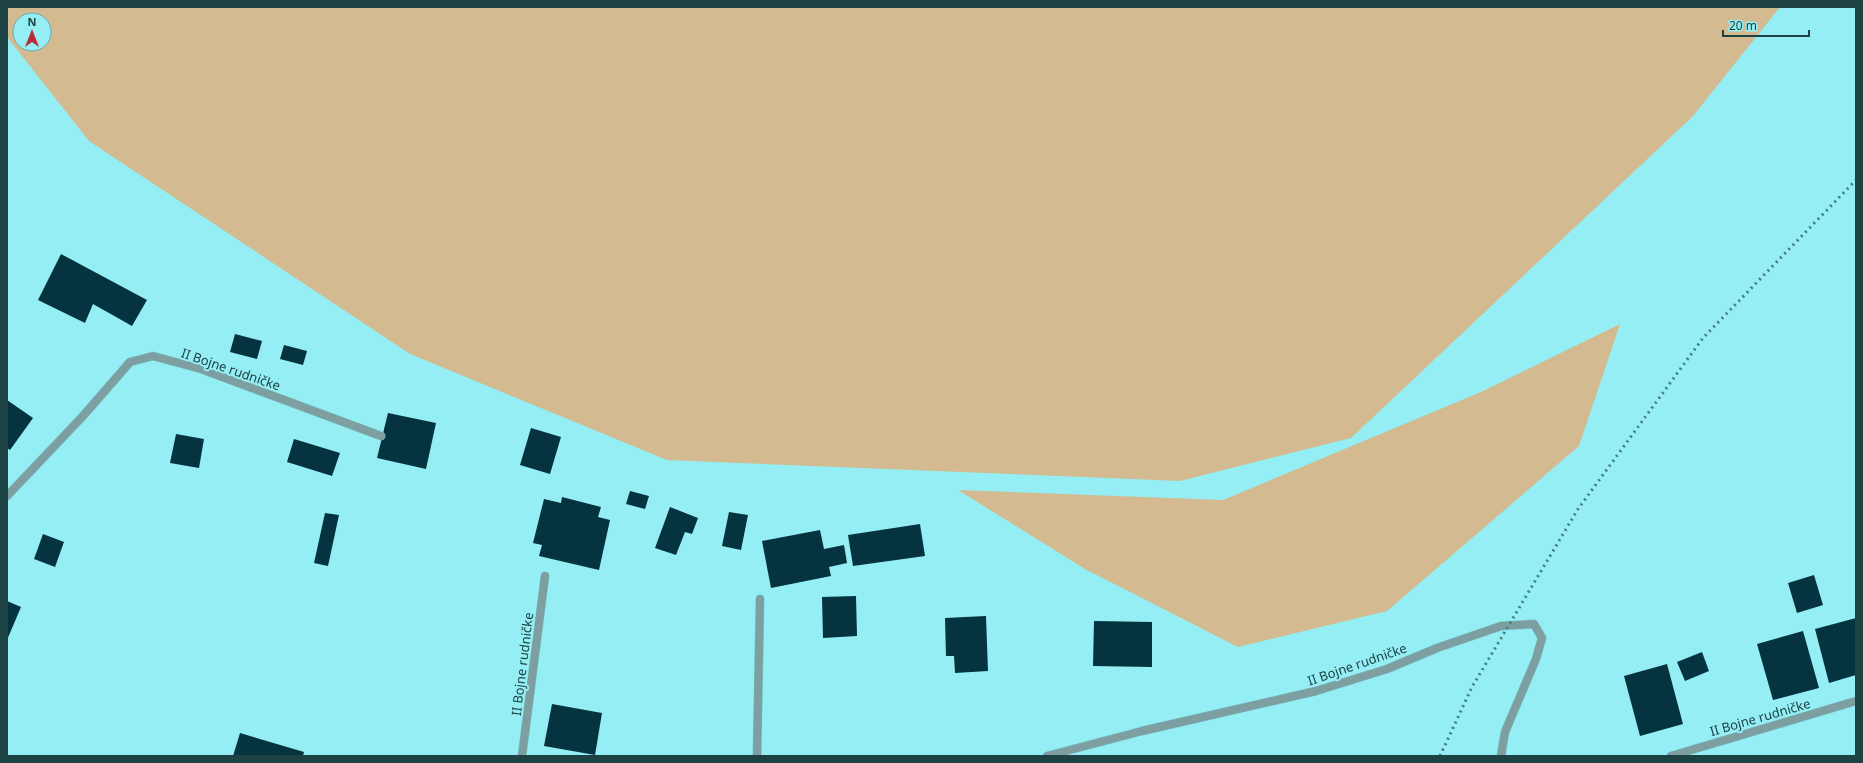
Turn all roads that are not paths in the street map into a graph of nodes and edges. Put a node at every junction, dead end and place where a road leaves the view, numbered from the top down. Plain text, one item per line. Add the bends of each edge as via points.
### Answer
1 (381, 436) dead end
2 (7, 496) edge
3 (545, 576) dead end
4 (760, 599) dead end
5 (1856, 702) edge
6 (522, 756) edge
7 (757, 756) edge
8 (1047, 756) edge
9 (1501, 756) edge
10 (1671, 756) edge

1 - 2 street, II Bojne rudničke via 201,369 153,356 130,362 84,416
3 - 6 street, II Bojne rudničke
4 - 7 street
5 - 10 street, II Bojne rudničke
8 - 9 street, II Bojne rudničke via 1316,691 1387,669 1437,648 1501,626 1534,624 1542,638 1536,659 1505,732

